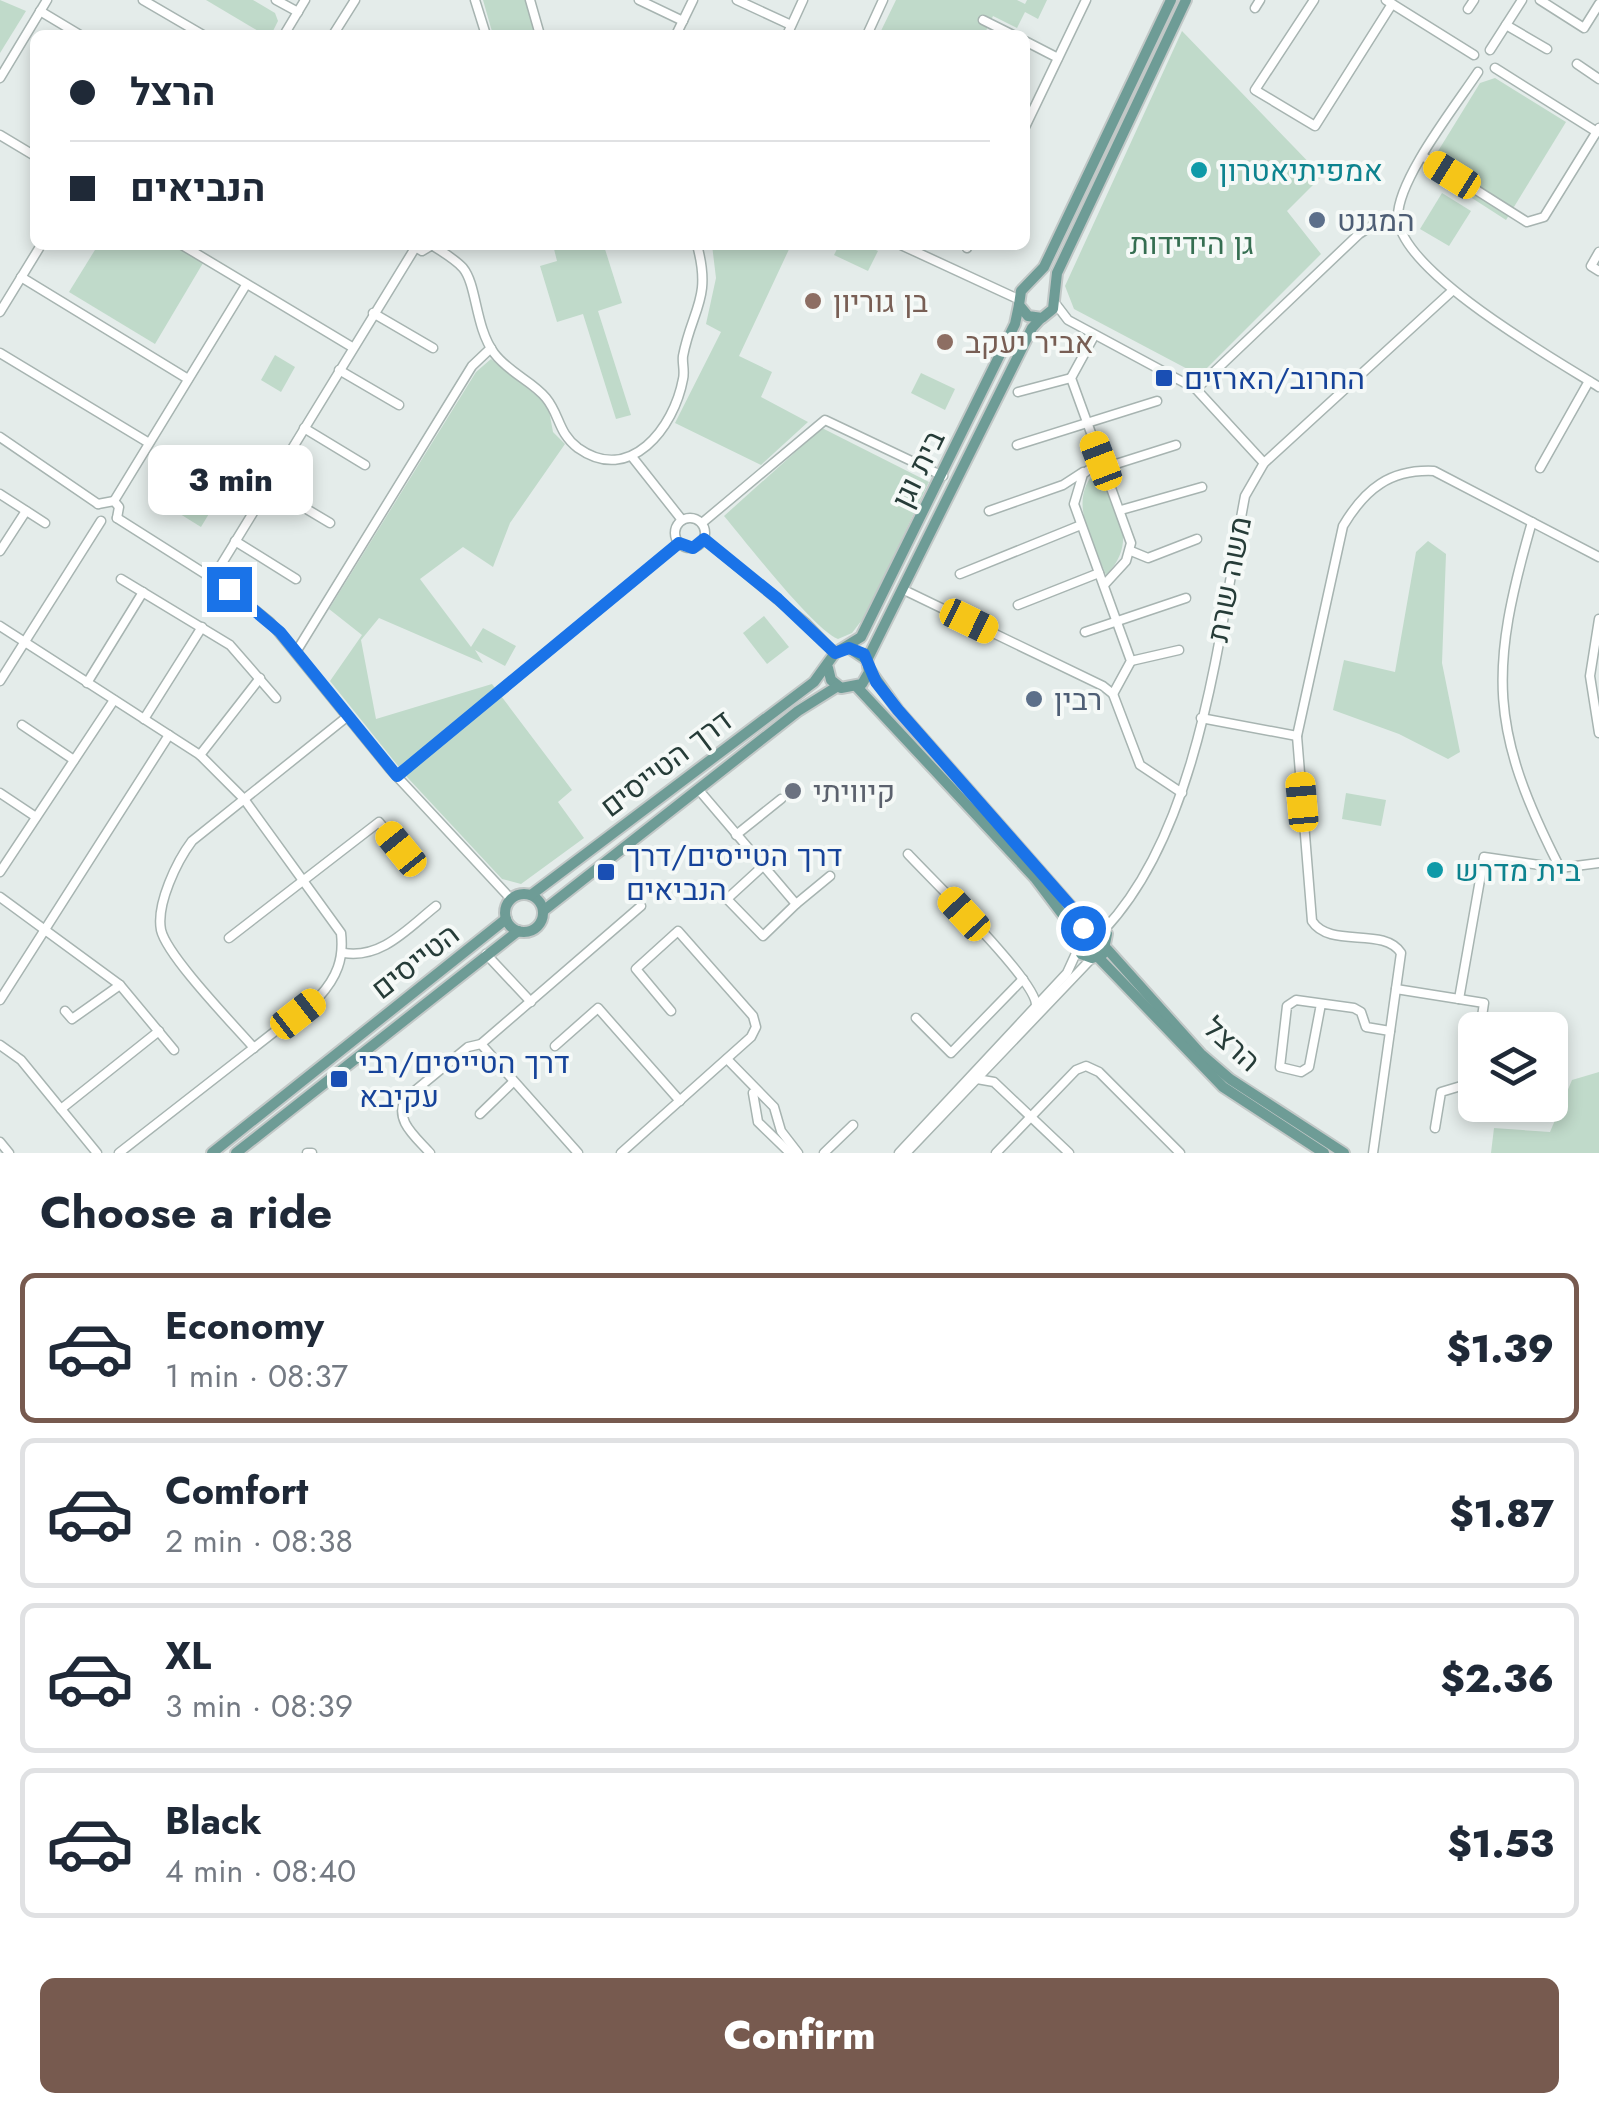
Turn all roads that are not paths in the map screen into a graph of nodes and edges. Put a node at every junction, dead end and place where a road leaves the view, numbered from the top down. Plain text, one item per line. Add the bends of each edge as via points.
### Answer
1 (47, 0) edge
2 (143, 0) edge
3 (276, 0) edge
4 (305, 0) edge
5 (355, 0) edge
6 (475, 0) edge
7 (530, 0) edge
8 (639, 0) edge
9 (693, 0) edge
10 (738, 0) edge
11 (803, 0) edge
12 (883, 0) edge
13 (1086, 0) edge
14 (1171, 0) edge
15 (1186, 0) edge
16 (1314, 0) edge
17 (1522, 0) edge
18 (1540, 0) edge
19 (1389, 2) edge
20 (1599, 4) edge
21 (40, 12) junction
22 (298, 12) junction
23 (983, 20) dead end
24 (683, 21) junction
25 (791, 25) junction
26 (1506, 25) junction
27 (71, 30) edge
28 (192, 30) edge
29 (287, 30) edge
30 (335, 30) edge
31 (484, 30) edge
32 (539, 30) edge
33 (678, 30) edge
34 (788, 30) edge
35 (869, 30) edge
36 (1003, 30) edge
37 (1030, 44) edge
38 (1546, 48) dead end
39 (1490, 50) junction
40 (1474, 55) junction
41 (1058, 58) junction
42 (1577, 64) dead end
43 (1495, 68) junction
44 (1478, 72) junction
45 (0, 78) edge
46 (1599, 79) edge
47 (1030, 110) edge
48 (1598, 131) edge
49 (0, 134) edge
50 (30, 153) edge
51 (1424, 157) junction
52 (1398, 220) junction
53 (38, 250) edge
54 (190, 250) edge
55 (411, 250) edge
56 (438, 250) edge
57 (698, 250) edge
58 (913, 250) edge
59 (1599, 252) edge
60 (1599, 271) edge
61 (21, 277) junction
62 (1032, 282) junction
63 (246, 285) junction
64 (1452, 291) junction
65 (1054, 298) junction
66 (1020, 299) junction
67 (0, 312) edge
68 (373, 313) junction
69 (1043, 317) junction
70 (1068, 320) junction
71 (1094, 336) junction
72 (352, 348) junction
73 (433, 348) dead end
74 (491, 348) junction
75 (0, 353) edge
76 (339, 370) junction
77 (188, 378) junction
78 (1070, 378) junction
79 (1589, 380) junction
80 (1599, 387) edge
81 (1196, 389) junction
82 (1018, 392) dead end
83 (1157, 401) dead end
84 (399, 405) dead end
85 (1086, 423) junction
86 (304, 428) junction
87 (0, 437) edge
88 (149, 443) junction
89 (1017, 445) dead end
90 (1176, 445) dead end
91 (632, 458) junction
92 (1101, 461) junction
93 (1264, 463) junction
94 (365, 465) dead end
95 (1540, 468) dead end
96 (942, 476) junction
97 (268, 486) junction
98 (1202, 487) dead end
99 (0, 494) edge
100 (114, 501) junction
101 (98, 504) junction
102 (1121, 510) junction
103 (26, 511) junction
104 (989, 511) dead end
105 (117, 518) junction
106 (682, 520) junction
107 (101, 521) junction
108 (1532, 522) junction
109 (45, 523) dead end
110 (330, 523) dead end
111 (702, 523) junction
112 (1080, 525) junction
113 (704, 539) junction
114 (1198, 539) dead end
115 (235, 541) junction
116 (679, 543) junction
117 (1131, 550) junction
118 (0, 551) edge
119 (1599, 558) edge
120 (1099, 573) junction
121 (960, 574) dead end
122 (121, 578) dead end
123 (212, 578) junction
124 (296, 578) dead end
125 (1104, 586) junction
126 (904, 590) junction
127 (143, 592) junction
128 (1186, 598) dead end
129 (1018, 605) dead end
130 (1599, 619) edge
131 (1117, 622) junction
132 (0, 626) edge
133 (202, 627) junction
134 (1085, 632) dead end
135 (25, 642) junction
136 (849, 648) junction
137 (1179, 650) dead end
138 (296, 652) junction
139 (835, 653) junction
140 (1130, 662) junction
141 (868, 664) junction
142 (828, 668) junction
143 (260, 678) junction
144 (0, 681) edge
145 (88, 683) junction
146 (838, 686) junction
147 (857, 687) junction
148 (1113, 694) junction
149 (276, 698) dead end
150 (114, 700) junction
151 (348, 716) junction
152 (1201, 718) junction
153 (144, 719) junction
154 (22, 725) dead end
155 (1599, 733) edge
156 (170, 736) junction
157 (1296, 736) junction
158 (200, 755) junction
159 (74, 760) junction
160 (397, 776) junction
161 (698, 789) junction
162 (0, 793) edge
163 (1182, 793) junction
164 (244, 800) junction
165 (780, 800) dead end
166 (36, 817) junction
167 (736, 835) junction
168 (401, 849) dead end
169 (908, 854) dead end
170 (1599, 862) edge
171 (763, 866) junction
172 (1560, 868) junction
173 (0, 872) edge
174 (830, 876) dead end
175 (305, 879) junction
176 (531, 896) junction
177 (0, 897) edge
178 (512, 900) junction
179 (796, 904) junction
180 (436, 906) dead end
181 (641, 906) dead end
182 (543, 911) junction
183 (506, 919) junction
184 (1088, 926) junction
185 (46, 930) junction
186 (1104, 930) junction
187 (518, 931) junction
188 (1078, 935) junction
189 (229, 938) dead end
190 (1078, 950) junction
191 (344, 953) junction
192 (486, 954) junction
193 (1099, 955) junction
194 (1023, 978) junction
195 (120, 985) junction
196 (1396, 989) junction
197 (1051, 990) junction
198 (1034, 992) junction
199 (1459, 999) junction
200 (0, 1000) edge
201 (530, 1002) junction
202 (1321, 1004) junction
203 (1036, 1007) junction
204 (65, 1011) dead end
205 (671, 1011) dead end
206 (1483, 1012) edge
207 (916, 1018) dead end
208 (159, 1031) junction
209 (1390, 1031) junction
210 (481, 1044) junction
211 (0, 1045) edge
212 (555, 1046) dead end
213 (254, 1048) junction
214 (174, 1050) dead end
215 (727, 1059) junction
216 (992, 1063) junction
217 (976, 1079) junction
218 (994, 1082) junction
219 (512, 1083) junction
220 (749, 1084) junction
221 (1458, 1087) edge
222 (680, 1101) junction
223 (768, 1104) junction
224 (61, 1108) junction
225 (756, 1111) junction
226 (480, 1114) dead end
227 (1031, 1116) junction
228 (777, 1117) junction
229 (853, 1125) dead end
230 (764, 1126) junction
231 (1435, 1128) dead end
232 (0, 1142) edge
233 (1166, 1143) junction
234 (9, 1153) edge
235 (97, 1153) edge
236 (119, 1153) edge
237 (212, 1153) edge
238 (236, 1153) edge
239 (430, 1153) edge
240 (578, 1153) edge
241 (621, 1153) edge
242 (790, 1153) edge
243 (798, 1153) edge
244 (824, 1153) edge
245 (899, 1153) edge
246 (906, 1153) edge
247 (996, 1153) edge
248 (1069, 1153) edge
249 (1156, 1153) edge
250 (1180, 1153) edge
251 (1324, 1153) edge
252 (1344, 1153) edge
253 (1373, 1153) edge

1 - 21 street
2 - 28 street
3 - 22 street
4 - 22 street
5 - 30 street
6 - 31 street
7 - 32 street
8 - 24 street
9 - 24 street
10 - 25 street
11 - 25 street
12 - 35 street
13 - 41 street
14 - 62 main road
15 - 65 main road via 1057,272
16 - 19 street via 1255,90 1315,126
17 - 26 street
18 - 20 street via 1584,28
19 - 40 street
21 - 27 street
21 - 45 street
22 - 29 street
23 - 36 street
24 - 33 street
25 - 34 street
26 - 38 street
26 - 39 street
37 - 41 street
39 - 40 street
39 - 43 street
40 - 44 street
41 - 47 street
42 - 46 street
43 - 44 street
43 - 48 street
44 - 51 street
48 - 51 street via 1544,217 1527,222
49 - 50 street
51 - 52 street via 1403,192
52 - 64 street via 1414,255
52 - 81 street via 1381,220 1359,234
53 - 61 street
54 - 63 street
55 - 68 street
56 - 74 street via 468,276 477,322
57 - 91 street via 703,294 683,354 683,380 658,432
58 - 66 street
59 - 60 street via 1591,266
61 - 67 street
61 - 77 street
62 - 65 main road via 1046,284
62 - 66 main road
63 - 72 street
63 - 77 street
64 - 79 street
64 - 93 street, משה שרת
65 - 69 main road
65 - 70 street
66 - 69 main road via 1028,316
66 - 96 main road, בית וגן via 1015,324
68 - 72 street
68 - 73 street
69 - 70 street
69 - 126 main road, בית וגן
70 - 71 street
71 - 78 street
71 - 81 street
72 - 76 street
74 - 91 street via 512,374 546,398 558,429 576,446 606,460
74 - 138 street via 472,366
75 - 88 street
76 - 84 street
76 - 86 street
77 - 88 street
78 - 82 street
78 - 85 street
79 - 80 street
79 - 95 street
81 - 93 street
83 - 85 street
85 - 89 street
85 - 92 street
86 - 94 street
86 - 97 street
87 - 101 street
88 - 100 street
90 - 92 street via 1116,464
91 - 106 street
92 - 102 street
92 - 104 street via 1062,485
92 - 112 street via 1082,474 1074,490
93 - 152 street, משה שרת via 1245,496
96 - 111 street via 824,420
96 - 136 main road, בית וגן via 874,620
97 - 110 street
97 - 115 street
98 - 102 street
99 - 103 street
100 - 101 street
100 - 105 street
101 - 107 street
102 - 117 street
103 - 109 street
103 - 118 street
105 - 107 street
105 - 123 street
106 - 111 street
106 - 116 street
107 - 135 street
108 - 119 street
108 - 157 street via 1434,470 1389,477 1357,503 1344,526
108 - 172 street via 1502,644 1501,697 1527,803
111 - 113 street
112 - 120 street
112 - 121 street
113 - 116 street via 693,548
113 - 139 street
114 - 117 street via 1148,558
115 - 123 street
115 - 124 street
116 - 160 street
117 - 125 street
120 - 125 street
120 - 129 street
122 - 127 street
123 - 138 street via 255,609
125 - 131 street
126 - 141 main road, בית וגן
126 - 148 street
127 - 133 street
127 - 145 street
128 - 131 street
130 - 155 street via 1592,648
131 - 134 street
131 - 140 street
132 - 135 street
133 - 143 street
133 - 153 street
135 - 144 street
135 - 145 street
136 - 139 main road
136 - 141 main road
137 - 140 street
138 - 151 street
139 - 142 main road
140 - 148 street
141 - 147 main road
141 - 184 main road via 898,710
142 - 146 main road
142 - 176 main road, דרך הטייסים
143 - 149 street
143 - 158 street
145 - 150 street
146 - 147 main road
146 - 161 main road
147 - 188 main road via 1034,878
148 - 163 street via 1140,765
150 - 153 street
150 - 159 street
151 - 160 street
151 - 164 street
152 - 157 street
152 - 163 street, משה שרת
153 - 156 street
154 - 159 street
156 - 158 street
156 - 185 street
157 - 196 street via 1312,921 1325,932 1398,947
158 - 164 street
159 - 166 street
160 - 178 street
161 - 167 street
161 - 182 main road
162 - 166 street
163 - 186 street, משה שרת via 1144,876
164 - 175 street
164 - 213 street via 183,853 161,920 168,946
165 - 167 street
166 - 173 street
167 - 171 street
168 - 175 street via 379,822
169 - 194 street
170 - 172 street
171 - 179 street
171 - 179 street via 727,898 763,936
172 - 199 street via 1484,857
174 - 179 street
175 - 189 street
175 - 191 street via 335,920
176 - 178 main road
176 - 182 main road
177 - 185 street
178 - 183 main road
180 - 191 street via 382,948
181 - 201 street
182 - 187 main road via 535,929
183 - 187 main road
183 - 237 main road, הטייסים
184 - 186 main road
184 - 188 main road
185 - 195 street
185 - 200 street
186 - 193 main road
187 - 192 main road, הטייסים
188 - 190 main road
190 - 193 main road
190 - 197 street
191 - 213 street via 319,997
192 - 201 street
192 - 238 main road, הטייסים
193 - 216 street
193 - 251 main road, הרצל via 1223,1087
193 - 252 main road, הרצל via 1230,1079
194 - 198 street
194 - 207 street via 951,1053
195 - 204 street via 72,1019
195 - 208 street
196 - 199 street
196 - 209 street
197 - 198 street
197 - 203 street
198 - 203 street
199 - 206 street via 1484,1003
201 - 210 street
202 - 202 street via 1296,1000 1287,1006 1280,1067 1310,1067
202 - 209 street via 1354,1008 1366,1027
203 - 245 street
205 - 215 street via 636,969 678,931 752,1016 751,1037
208 - 214 street
208 - 224 street
209 - 253 street
210 - 219 street
210 - 239 street via 468,1047 401,1107 403,1122
211 - 224 street via 22,1060
212 - 222 street via 598,1008
213 - 236 street
215 - 220 street
215 - 222 street
216 - 217 street
216 - 218 street
217 - 218 street
217 - 246 street
218 - 227 street
219 - 226 street
219 - 240 street
220 - 223 street
220 - 225 street
221 - 231 street via 1442,1092
222 - 241 street
223 - 225 street
223 - 228 street
224 - 235 street
225 - 230 street
227 - 233 street via 1086,1066
227 - 247 street
227 - 248 street
228 - 230 street
228 - 243 street
229 - 244 street
230 - 242 street
232 - 234 street
233 - 249 street
233 - 250 street

